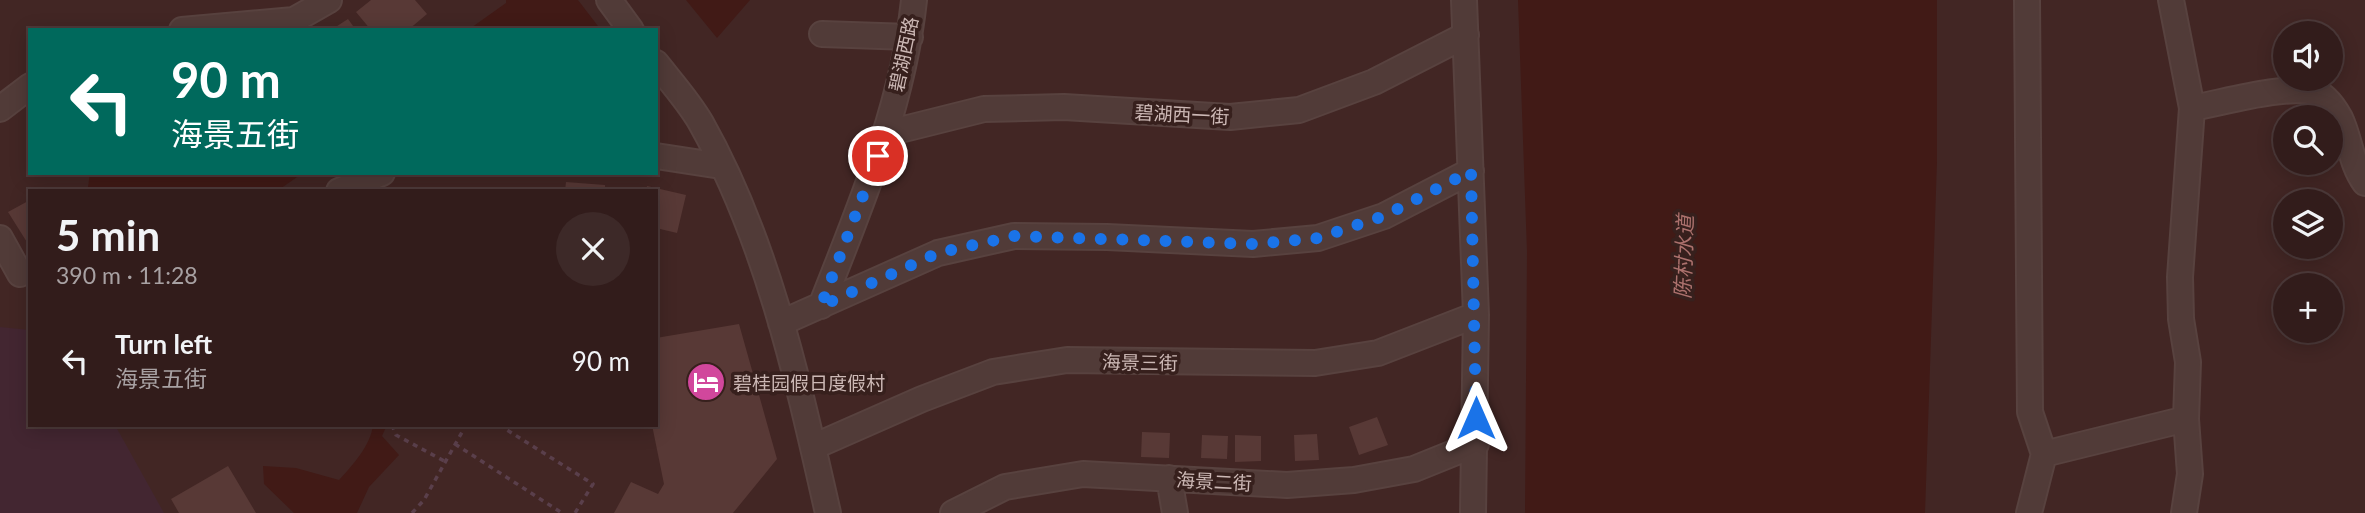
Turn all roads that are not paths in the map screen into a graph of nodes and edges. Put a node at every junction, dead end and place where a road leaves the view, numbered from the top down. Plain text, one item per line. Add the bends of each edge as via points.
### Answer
1 (329, 0) edge
2 (609, 0) edge
3 (914, 0) edge
4 (1464, 0) edge
5 (2026, 0) edge
6 (2171, 0) edge
7 (204, 28) edge
8 (630, 28) edge
9 (822, 34) dead end
10 (1466, 34) junction
11 (910, 37) junction
12 (658, 66) edge
13 (28, 88) edge
14 (2192, 108) junction
15 (0, 109) edge
16 (884, 134) junction
17 (658, 156) edge
18 (721, 166) junction
19 (1471, 171) junction
20 (377, 175) edge
21 (2365, 183) edge
22 (344, 189) edge
23 (0, 239) edge
24 (20, 274) dead end
25 (821, 306) junction
26 (1476, 315) junction
27 (780, 323) junction
28 (2186, 419) junction
29 (1476, 444) junction
30 (813, 447) junction
31 (2044, 454) junction
32 (1169, 478) junction
33 (828, 513) edge
34 (953, 513) edge
35 (1175, 513) edge
36 (1473, 513) edge
37 (2029, 513) edge
38 (2184, 513) edge

1 - 7 street via 294,20
2 - 8 street
3 - 11 street, 碧湖西路
4 - 10 street
5 - 31 street via 2030,412
6 - 14 street
9 - 11 street
10 - 16 street, 碧湖西一街 via 1374,82 1299,110 1230,117 1064,107 984,109
10 - 19 street
11 - 16 street, 碧湖西路
12 - 18 street via 701,121
13 - 15 street
14 - 21 street via 2291,91 2317,92 2341,121
14 - 28 street via 2180,278 2188,362
16 - 25 street, 碧湖西路 via 872,177
17 - 18 street
18 - 27 street via 755,242
19 - 25 street via 1384,216 1318,238 1254,244 1014,236 938,253
19 - 26 street
20 - 22 street
23 - 24 street
25 - 27 street
26 - 29 street
26 - 30 street, 海景三街 via 1378,353 1315,363 1067,360 993,372
27 - 30 street
28 - 31 street
28 - 38 street via 2190,474
29 - 32 street, 海景二街 via 1414,468 1354,480 1287,485
29 - 36 street
30 - 33 street
31 - 37 street
32 - 34 street, 海景二街 via 1083,474 1005,487
32 - 35 street

